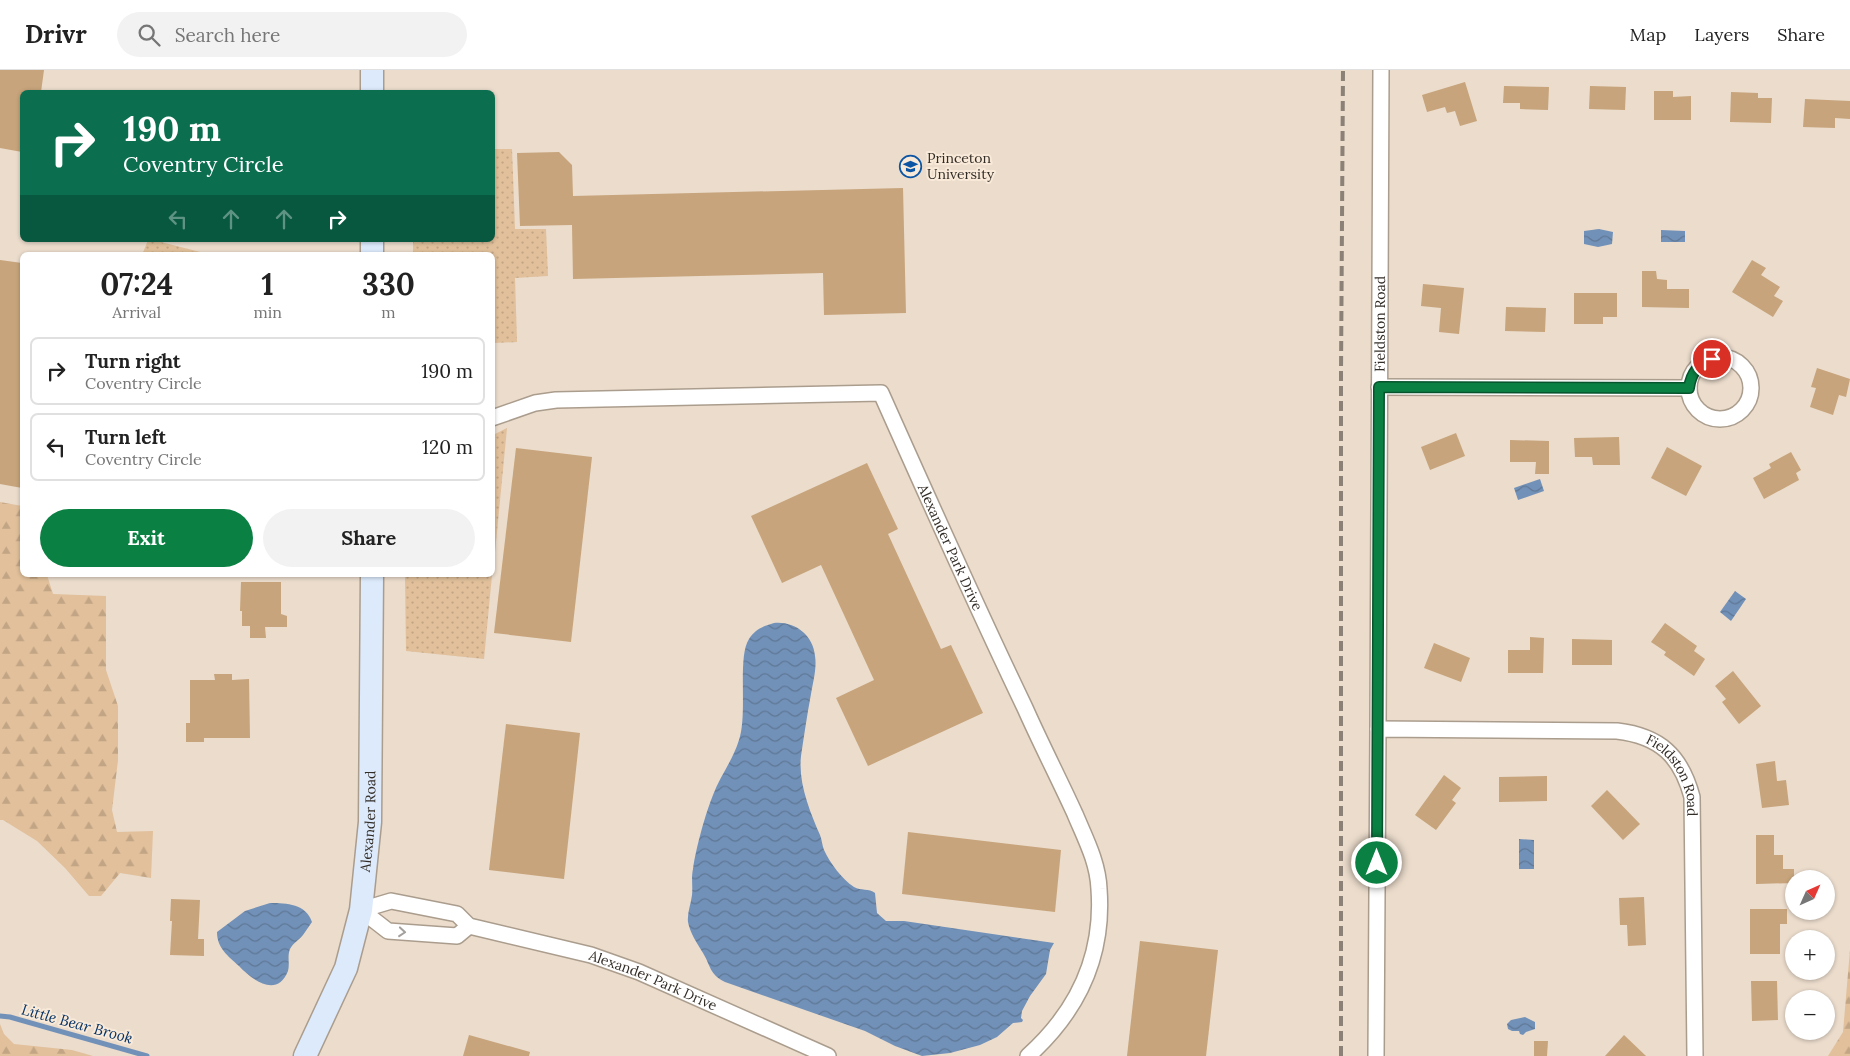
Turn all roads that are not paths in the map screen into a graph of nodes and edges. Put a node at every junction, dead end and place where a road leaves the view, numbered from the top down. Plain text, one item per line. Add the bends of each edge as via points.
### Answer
1 (372, 70) edge
2 (1381, 70) edge
3 (372, 90) edge
4 (1379, 387) junction
5 (1689, 388) junction
6 (495, 417) edge
7 (372, 577) edge
8 (1378, 729) junction
9 (361, 910) junction
10 (469, 926) junction
11 (305, 1056) edge
12 (828, 1056) edge
13 (1028, 1056) edge
14 (1376, 1056) edge
15 (1695, 1056) edge

1 - 3 street
2 - 4 street, Fieldston Road
4 - 5 street
4 - 8 street, Fieldston Road
5 - 5 street via 1698,410 1720,419 1741,410 1750,388 1741,367 1720,358 1698,367
6 - 13 street, Alexander Park Drive via 535,403 556,400 881,393 1095,864 1100,907 1094,957 1071,1004 1054,1029
7 - 9 street, Alexander Road via 370,822
8 - 14 street, Fieldston Road
8 - 15 street, Fieldston Road via 1617,731 1649,738 1666,749 1687,779 1692,797
9 - 10 street, Alexander Park Drive via 392,901 457,914
9 -> 10 street via 388,931 457,936
9 - 11 street, Alexander Road via 346,968
10 - 12 street, Alexander Park Drive via 590,955 631,969

